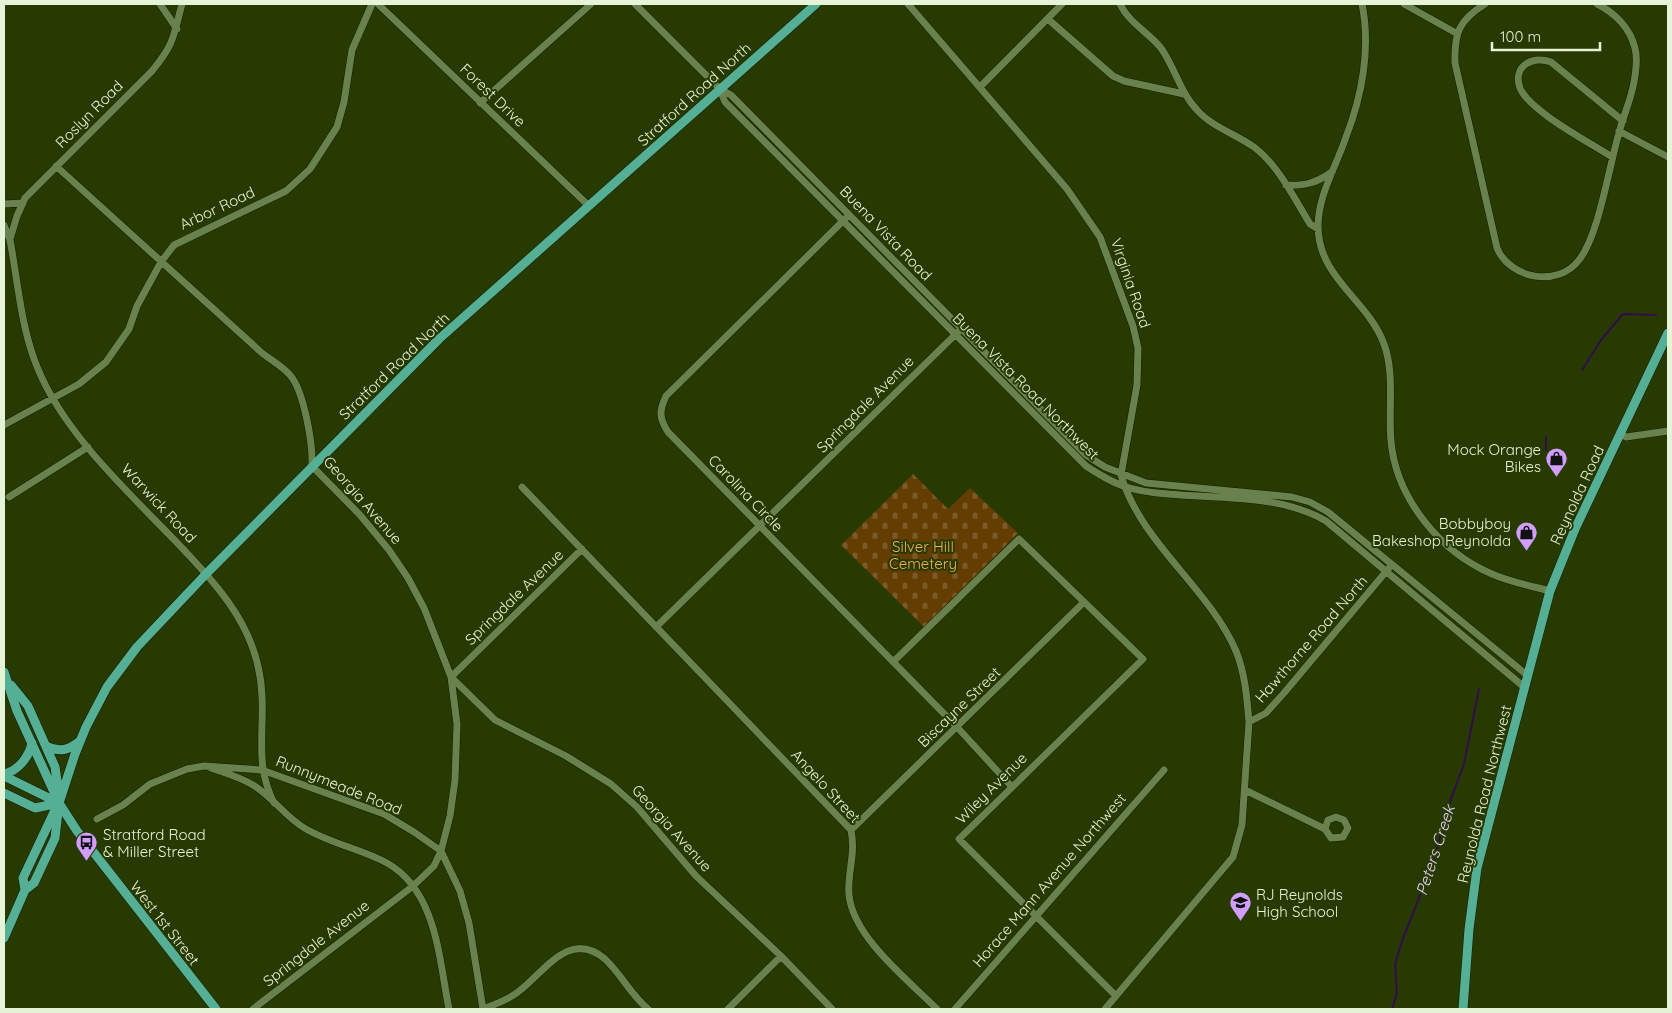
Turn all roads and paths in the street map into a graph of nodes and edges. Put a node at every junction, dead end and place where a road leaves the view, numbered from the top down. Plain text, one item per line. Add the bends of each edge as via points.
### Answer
1 (160, 4) edge
2 (182, 4) edge
3 (372, 4) edge
4 (378, 4) edge
5 (591, 4) edge
6 (635, 4) edge
7 (816, 4) edge
8 (908, 4) edge
9 (1062, 4) edge
10 (1120, 4) edge
11 (1362, 4) edge
12 (1404, 4) edge
13 (1485, 4) edge
14 (1597, 4) edge
15 (1049, 20) junction
16 (177, 29) junction
17 (1456, 32) junction
18 (980, 87) junction
19 (720, 89) junction
20 (1184, 94) junction
21 (480, 103) junction
22 (1623, 121) junction
23 (1619, 131) junction
24 (1668, 156) edge
25 (1612, 157) junction
26 (56, 166) junction
27 (1332, 172) junction
28 (1286, 185) junction
29 (23, 203) junction
30 (4, 204) edge
31 (589, 206) junction
32 (849, 215) junction
33 (843, 221) junction
34 (4, 225) edge
35 (1318, 229) junction
36 (10, 240) junction
37 (162, 262) junction
38 (958, 332) junction
39 (1668, 333) edge
40 (54, 399) junction
41 (4, 425) edge
42 (1668, 431) edge
43 (1620, 434) junction
44 (88, 447) junction
45 (312, 466) junction
46 (1121, 475) junction
47 (522, 487) dead end
48 (1124, 487) junction
49 (9, 497) dead end
50 (760, 527) junction
51 (582, 549) junction
52 (1392, 564) junction
53 (1387, 571) junction
54 (206, 574) junction
55 (1550, 591) junction
56 (1084, 602) junction
57 (656, 627) junction
58 (893, 662) junction
59 (1527, 675) junction
60 (6, 676) edge
61 (451, 677) junction
62 (1524, 687) junction
63 (1249, 722) junction
64 (957, 727) junction
65 (80, 740) junction
66 (32, 743) junction
67 (46, 746) junction
68 (204, 766) junction
69 (262, 770) junction
70 (1164, 770) dead end
71 (4, 775) edge
72 (1012, 787) junction
73 (1245, 790) junction
74 (4, 793) edge
75 (59, 803) junction
76 (274, 803) junction
77 (97, 819) dead end
78 (1325, 829) dead end
79 (851, 830) junction
80 (441, 852) junction
81 (413, 886) junction
82 (1037, 916) junction
83 (4, 938) edge
84 (781, 956) junction
85 (1116, 996) junction
86 (216, 1009) edge
87 (252, 1009) edge
88 (449, 1009) edge
89 (483, 1009) edge
90 (648, 1009) edge
91 (728, 1009) edge
92 (832, 1009) edge
93 (937, 1009) edge
94 (955, 1009) edge
95 (1105, 1009) edge
96 (1463, 1009) edge

1 - 16 street
2 - 16 street, Roslyn Road
3 - 37 street, Arbor Road via 352,50 337,127 310,169 286,191 180,241
4 - 21 street, Forest Drive
5 - 21 street
6 - 19 street, Buena Vista Road
7 - 19 main road, Stratford Road North
8 - 18 street, Virginia Road
9 - 15 street
10 - 20 street via 1125,14 1162,49
11 - 27 street via 1366,42 1360,94
12 - 17 street
13 - 17 street via 1465,19
14 - 22 street via 1620,19 1636,48 1634,84
15 - 18 street
15 - 20 street via 1114,76
16 - 26 street, Roslyn Road via 167,53 152,71
17 - 25 street via 1455,63 1492,233 1499,254 1510,267 1548,277 1566,271 1579,261 1590,240
18 - 46 street, Virginia Road via 1081,208 1108,255 1133,326 1139,365
19 - 31 main road, Stratford Road North
19 - 32 street, Buena Vista Road via 731,95
19 - 33 street, Buena Vista Road Northwest via 725,102
20 - 28 street via 1206,119 1256,149 1271,163
21 - 31 street, Forest Drive
22 - 23 street
22 - 25 street via 1551,62 1533,58 1523,66 1519,74 1520,87 1527,97 1542,112
23 - 24 street
23 - 25 street
26 - 29 street, Roslyn Road via 40,180
26 - 37 street, Georgia Avenue
27 - 28 street via 1318,182 1304,186
27 - 35 street via 1320,208
28 - 35 street via 1310,224
29 - 30 street
29 - 36 street, Roslyn Road
31 - 45 main road, Stratford Road North via 438,340
32 - 33 street, Carolina Circle
32 - 38 street, Buena Vista Road
33 - 38 street, Buena Vista Road Northwest
33 - 50 street, Carolina Circle via 686,374 666,396 660,408 660,420 668,432
34 - 36 street, Warwick Road
35 - 55 street via 1329,268 1367,314 1383,343 1389,362 1391,444 1400,478 1414,507 1436,535 1478,568
36 - 40 street, Warwick Road via 28,338 38,368
37 - 40 street, Arbor Road via 137,306 129,329 106,362 92,376
37 - 45 street, Georgia Avenue via 294,380 313,452
38 - 46 street, Buena Vista Road via 1086,455
38 - 48 street, Buena Vista Road Northwest via 1078,459
38 - 50 street, Springdale Avenue
39 - 43 main road, Reynolda Road
40 - 41 street, Arbor Road
40 - 44 street, Warwick Road
42 - 43 street
43 - 55 main road, Reynolda Road
44 - 49 street
44 - 54 street, Warwick Road
45 - 54 main road, Stratford Road North
45 - 61 street, Georgia Avenue via 360,515 408,578 424,608
46 - 48 street, Virginia Road
46 - 52 street via 1146,483 1292,496 1328,512
47 - 51 street
48 - 53 street, Buena Vista Road Northwest via 1295,506 1326,521
48 - 63 street, Virginia Road via 1141,518 1231,642 1240,664
50 - 57 street, Springdale Avenue
50 - 58 street, Carolina Circle
51 - 57 street, Springdale Avenue
51 - 61 street, Springdale Avenue
52 - 53 street, Hawthorne Road North
52 - 59 street
53 - 62 street, Buena Vista Road Northwest
53 - 63 street, Hawthorne Road North via 1266,713
54 - 65 main road, Stratford Road North via 126,660 100,699
54 - 69 street, Warwick Road via 242,624 255,655 262,698
55 - 59 main road, Reynolda Road
56 - 58 street via 1019,538
56 - 64 street, Biscayne Street
56 - 72 street, Wiley Avenue via 1143,658
57 - 79 street, Angelo Street
58 - 64 street, Carolina Circle
59 - 62 main road, Reynolda Road Northwest
60 - 66 main road, West 1st Street
60 - 67 main road via 28,706
61 - 80 street, Springdale Avenue via 457,724 455,780
61 - 84 street, Georgia Avenue via 495,720 566,756 611,784 638,807 696,876
62 - 96 main road, Reynolda Road Northwest via 1477,868
63 - 73 street, Hawthorne Road North
64 - 72 street, Carolina Circle
64 - 79 street, Biscayne Street
65 - 67 main road via 62,751
65 - 75 main road, Stratford Road North
66 - 71 main road via 26,758
66 - 75 main road, West 1st Street
67 - 75 main road via 55,767
68 - 69 street, Runnymeade Road
68 - 76 street via 254,786
68 - 77 street, Runnymeade Road via 187,769 150,784 123,805
69 - 76 street, Warwick Road
69 - 80 street, Runnymeade Road via 384,814
70 - 82 street, Horace Mann Avenue Northwest
71 - 75 main road
72 - 82 street, Wiley Avenue via 959,839
73 - 78 street
73 - 85 street, Hawthorne Road North via 1242,826 1232,857
74 - 75 main road via 35,808
75 - 83 main road via 55,838
75 - 86 main road, West 1st Street via 77,831
76 - 81 street via 304,828 388,864
79 - 93 street, Angelo Street via 854,846 848,893 851,912 880,952
80 - 81 street, Springdale Avenue via 434,866
80 - 89 street, Runnymeade Road via 460,891 469,924
81 - 87 street, Springdale Avenue
81 - 88 street via 434,930
82 - 85 street, Wiley Avenue
82 - 94 street, Horace Mann Avenue Northwest
84 - 91 street
84 - 92 street, Georgia Avenue
85 - 95 street, Hawthorne Road North
89 - 90 street via 518,993 559,955 578,950 591,951 605,960

